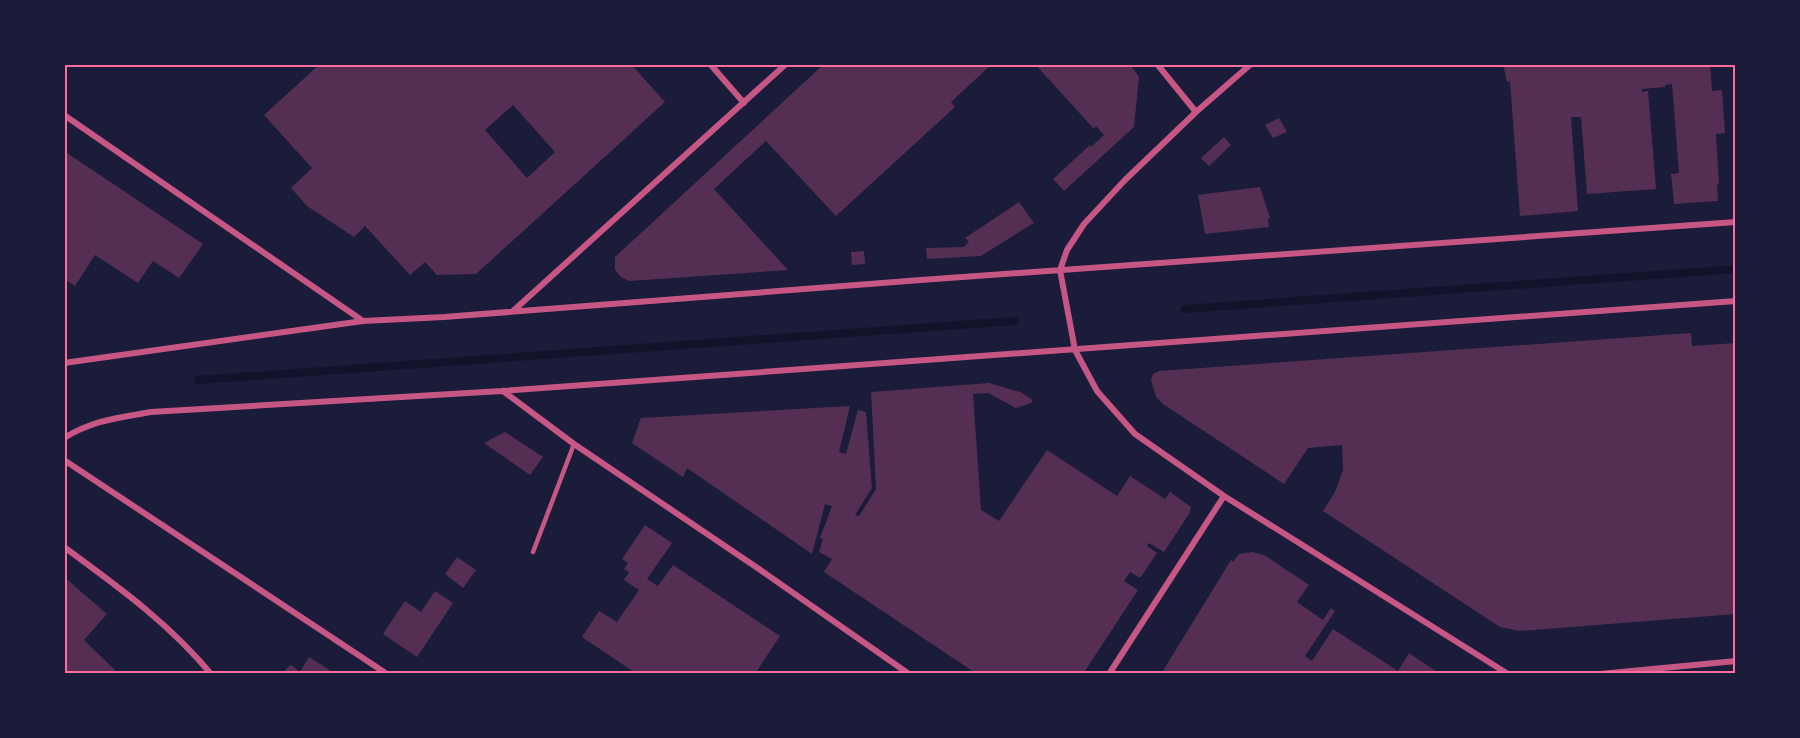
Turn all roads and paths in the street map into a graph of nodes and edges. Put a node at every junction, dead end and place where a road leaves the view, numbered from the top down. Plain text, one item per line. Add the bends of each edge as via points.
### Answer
1 (710, 64) edge
2 (786, 64) edge
3 (1157, 64) edge
4 (1251, 64) edge
5 (744, 103) junction
6 (1196, 112) junction
7 (64, 115) edge
8 (1736, 222) edge
9 (1060, 270) junction
10 (1736, 301) edge
11 (513, 312) junction
12 (363, 321) junction
13 (1075, 350) junction
14 (64, 363) edge
15 (502, 391) junction
16 (64, 438) edge
17 (574, 444) junction
18 (64, 460) edge
19 (1224, 496) junction
20 (64, 547) edge
21 (533, 552) dead end
22 (1736, 661) edge
23 (211, 674) edge
24 (387, 674) edge
25 (909, 674) edge
26 (1109, 674) edge
27 (1508, 674) edge
28 (1600, 674) edge

1 - 5 street
2 - 5 street
3 - 6 street
4 - 6 street
5 - 11 street
6 - 9 street via 1084,224 1067,250
7 - 12 street
8 - 9 street
9 - 11 street
9 - 13 street
10 - 13 street
11 - 12 street
12 - 14 street
13 - 15 street
13 - 19 street via 1097,391 1135,434
15 - 16 street via 151,412 83,426
15 - 17 street
17 - 21 lane
17 - 25 street
18 - 24 street
19 - 26 street
19 - 27 street
20 - 23 street via 131,596 189,648
22 - 28 street

